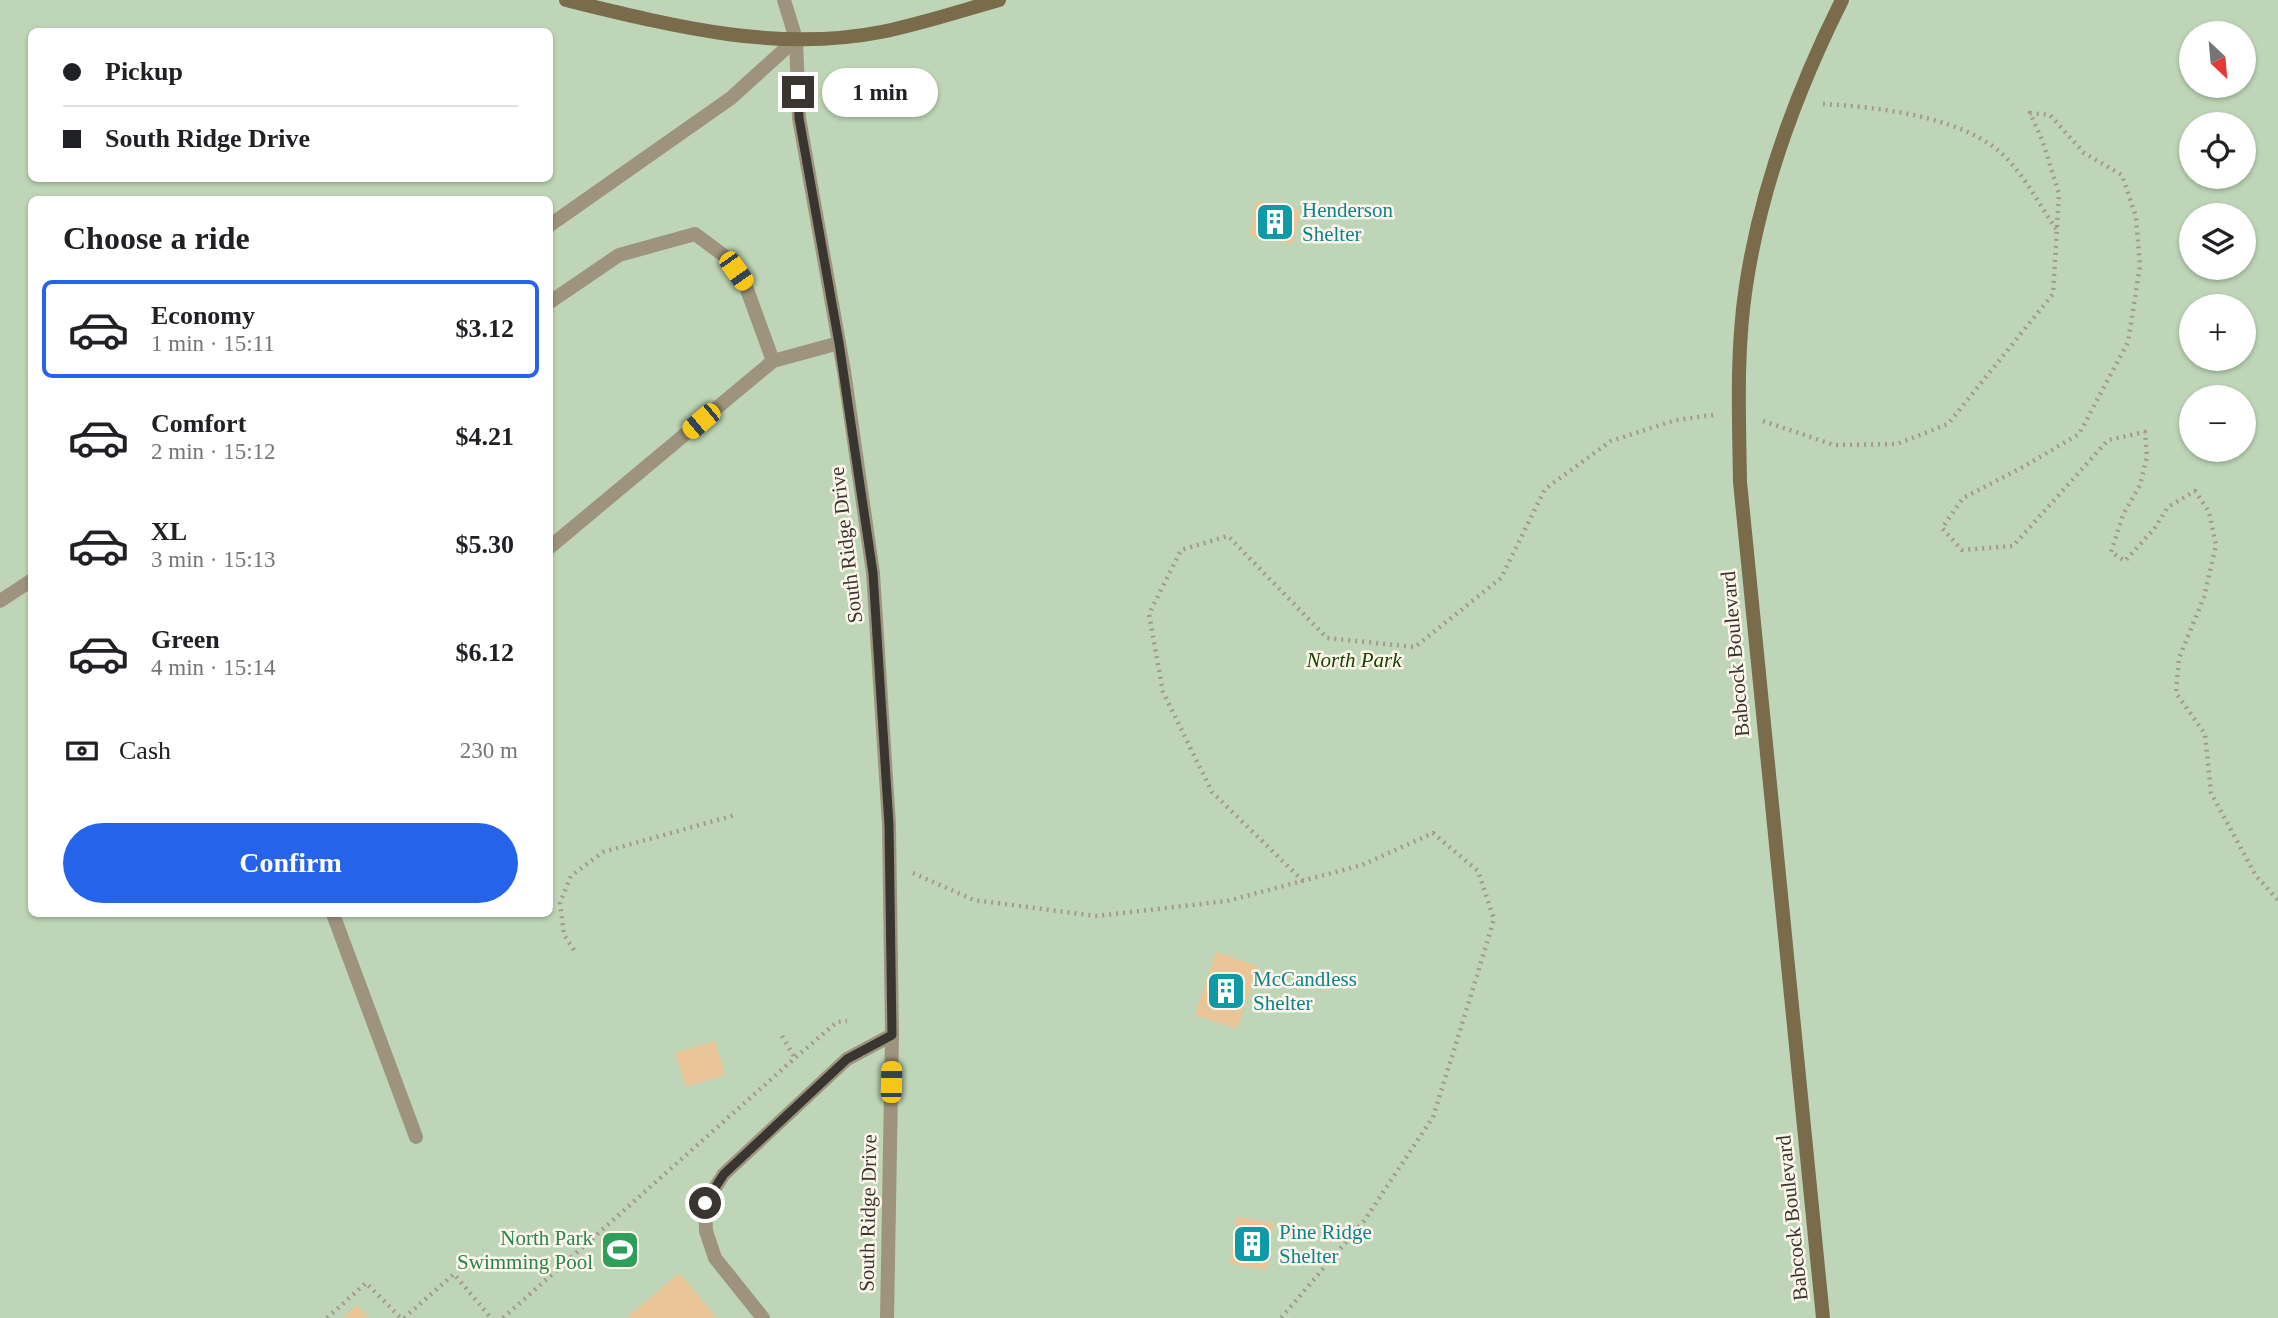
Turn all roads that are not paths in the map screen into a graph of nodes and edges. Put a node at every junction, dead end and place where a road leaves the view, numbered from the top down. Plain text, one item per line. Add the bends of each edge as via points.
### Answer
1 (566, 0) edge
2 (784, 0) edge
3 (999, 0) edge
4 (1842, 0) edge
5 (796, 39) junction
6 (553, 223) edge
7 (553, 300) edge
8 (839, 343) junction
9 (773, 360) junction
10 (553, 544) edge
11 (28, 583) edge
12 (0, 601) edge
13 (334, 917) edge
14 (892, 1035) junction
15 (416, 1137) dead end
16 (763, 1318) edge
17 (887, 1318) edge
18 (1824, 1318) edge

1 - 5 main road via 753,39
2 - 5 street, South Ridge Drive
3 - 5 main road via 879,32
4 - 18 main road, Babcock Boulevard via 1794,103 1766,198 1746,286 1739,377 1740,482
5 - 6 street via 731,98
5 - 8 street, South Ridge Drive via 799,118
7 - 9 street via 619,255 695,234 726,257 745,284
8 - 9 street
8 - 14 street, South Ridge Drive via 873,573 890,862
9 - 10 street
11 - 12 street
13 - 15 street
14 - 16 street via 847,1059 724,1174 705,1203 706,1231 715,1258
14 - 17 street, South Ridge Drive

